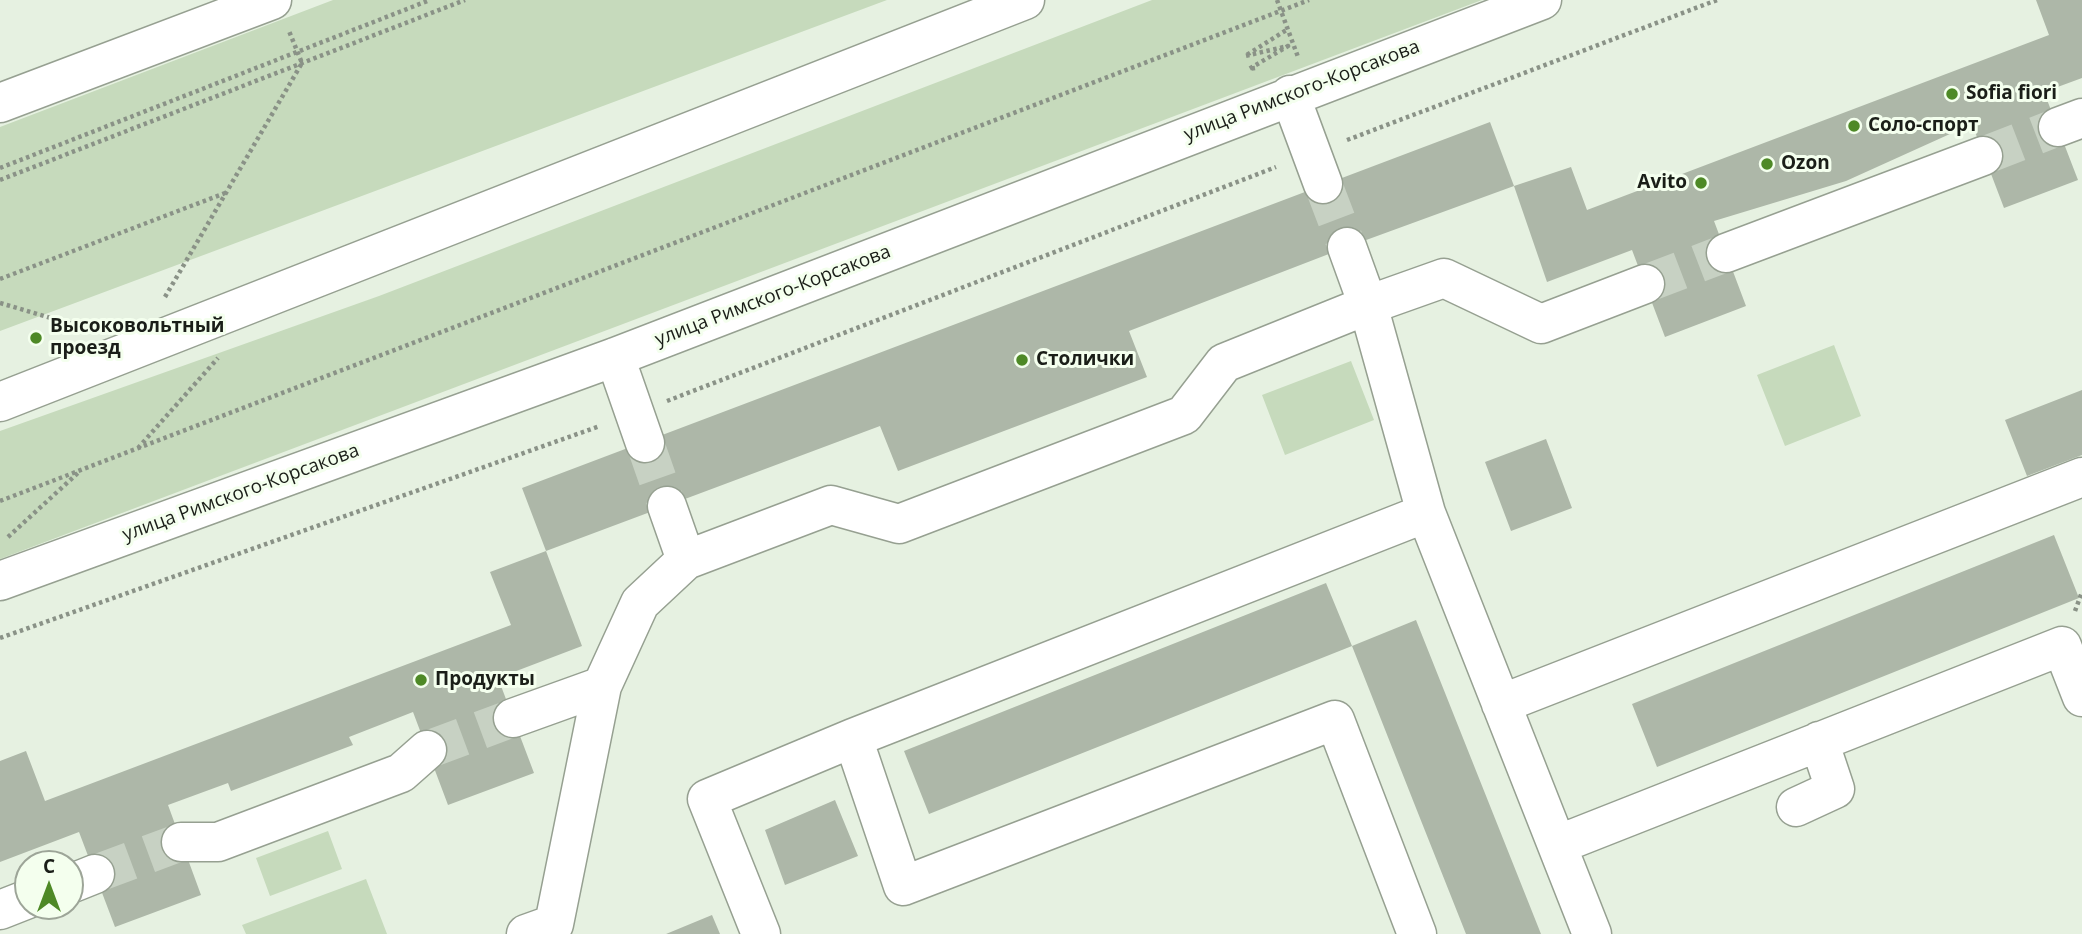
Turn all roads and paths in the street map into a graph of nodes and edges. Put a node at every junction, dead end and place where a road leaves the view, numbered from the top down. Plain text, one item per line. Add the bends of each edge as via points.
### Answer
1 (272, 0) edge
2 (430, 0) edge
3 (465, 0) edge
4 (1025, 0) edge
5 (1277, 0) edge
6 (1309, 0) edge
7 (1542, 0) edge
8 (1717, 0) edge
9 (1281, 11) junction
10 (1288, 29) junction
11 (302, 64) junction
12 (1288, 76) junction
13 (1, 98) edge
14 (1983, 156) tunnel mouth
15 (0, 168) edge
16 (1317, 168) junction
17 (0, 180) edge
18 (226, 192) junction
19 (1347, 247) tunnel mouth
20 (1726, 253) tunnel mouth
21 (0, 279) edge
22 (1644, 284) tunnel mouth
23 (164, 298) dead end
24 (0, 303) edge
25 (1368, 305) junction
26 (85, 328) dead end
27 (224, 351) dead end
28 (615, 357) junction
29 (0, 402) edge
30 (640, 428) junction
31 (137, 449) junction
32 (82, 469) junction
33 (2082, 477) edge
34 (0, 501) edge
35 (667, 506) tunnel mouth
36 (1426, 513) junction
37 (0, 545) edge
38 (686, 560) junction
39 (0, 581) edge
40 (0, 638) edge
41 (602, 686) junction
42 (2082, 696) edge
43 (1501, 704) junction
44 (513, 718) tunnel mouth
45 (853, 738) junction
46 (1819, 741) junction
47 (427, 750) tunnel mouth
48 (1796, 807) dead end
49 (181, 842) tunnel mouth
50 (1557, 845) junction
51 (551, 931) edge
52 (761, 934) edge
53 (1417, 934) edge
54 (1592, 934) edge

1 - 13 street
2 - 15 path
3 - 11 path
4 - 29 street
5 - 9 path
6 - 9 path
7 - 12 street, улица Римского-Корсакова
8 - 16 path
9 - 10 path
9 - 31 path
10 - 12 path
10 - 12 path via 1245,56 1288,46 1249,69
11 - 17 path
11 - 18 path
12 - 16 street
12 - 28 street, улица Римского-Корсакова
14 - 20 street
16 - 30 path
18 - 21 path
18 - 23 path
19 - 25 street
22 - 25 street via 1541,324 1444,278
24 - 26 path
25 - 36 street
25 - 38 street via 1224,363 1184,415 899,524 831,505
27 - 31 path
28 - 30 street
28 - 39 street, улица Римского-Корсакова
30 - 40 path
31 - 32 path
32 - 34 path
32 - 37 path
33 - 43 street
35 - 38 street
36 - 43 street
36 - 45 street
38 - 41 street via 640,603
41 - 44 street
41 - 51 street
42 - 46 street via 2062,646
43 - 50 street
45 - 52 street via 707,799
45 - 53 street via 903,886 1335,720
46 - 48 street via 1835,789
46 - 50 street
47 - 49 street via 401,773 218,842
50 - 54 street

